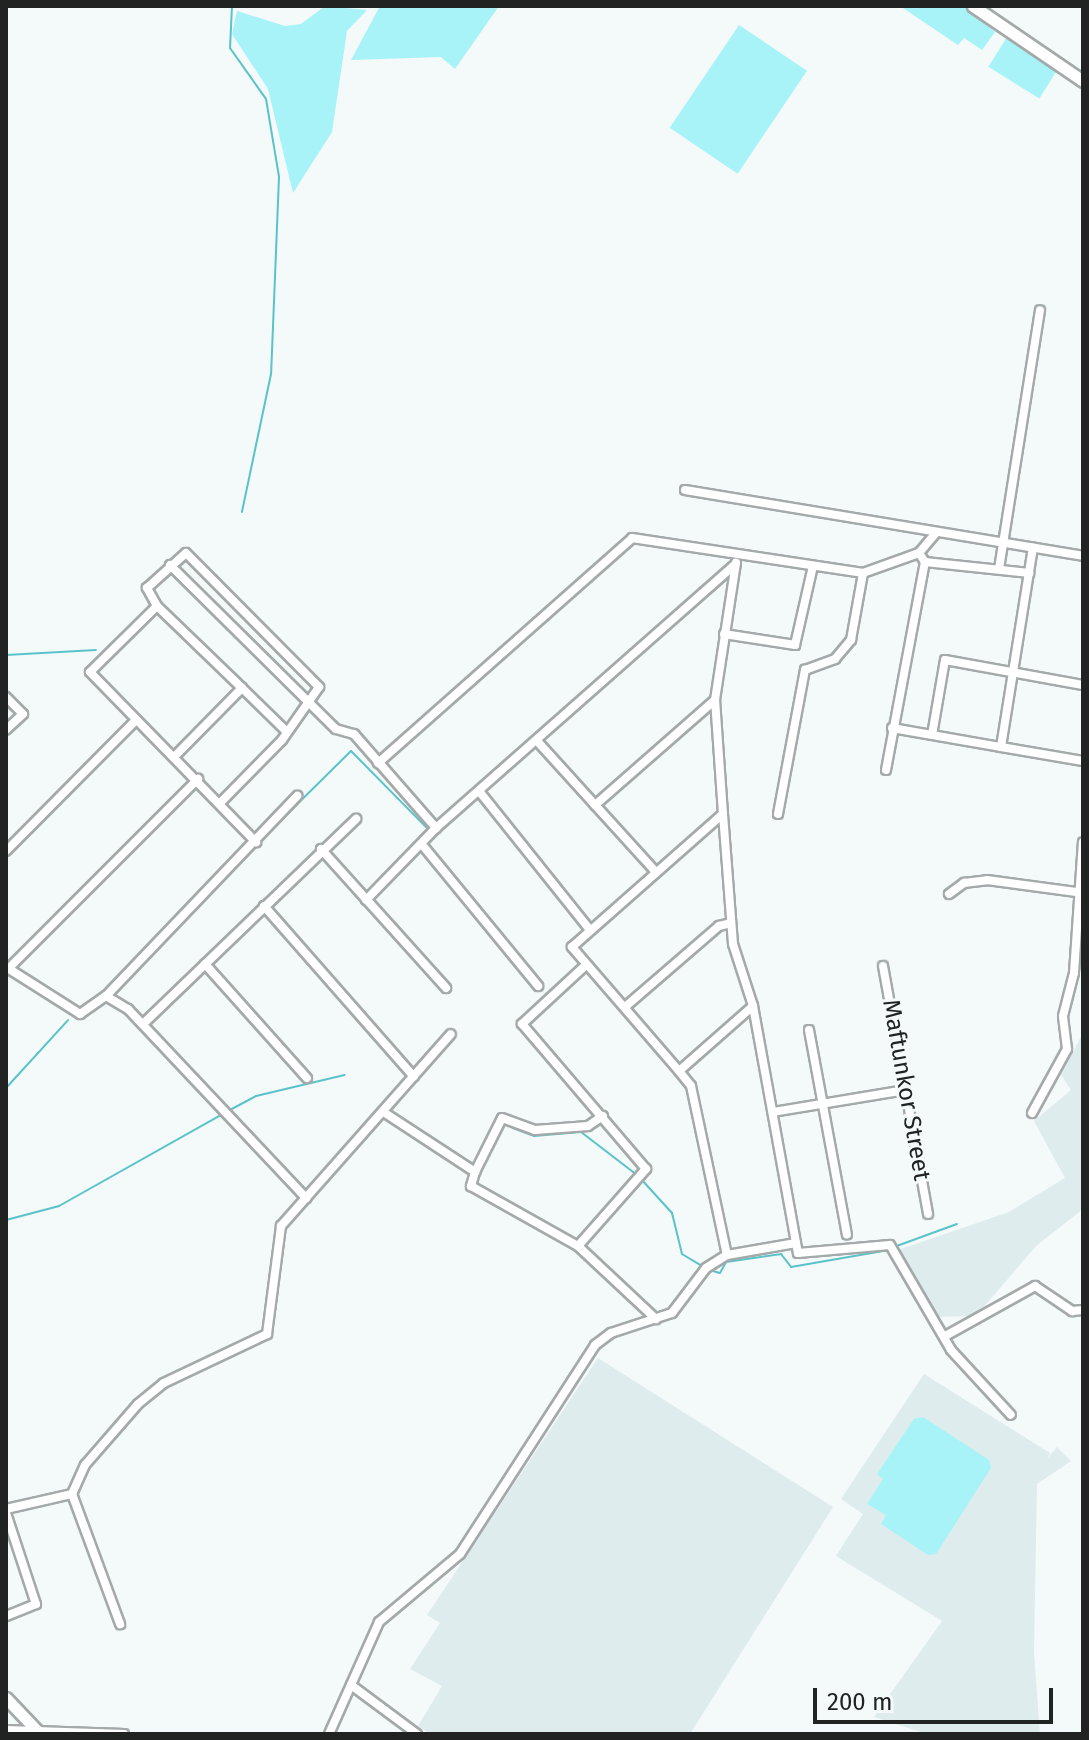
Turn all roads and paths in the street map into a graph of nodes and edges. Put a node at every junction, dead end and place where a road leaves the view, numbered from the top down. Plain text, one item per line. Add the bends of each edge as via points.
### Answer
1 (973, 6) edge
2 (1083, 81) edge
3 (1040, 310) dead end
4 (685, 490) dead end
5 (935, 534) junction
6 (1003, 545) junction
7 (1033, 548) junction
8 (740, 552) junction
9 (919, 553) junction
10 (1083, 556) edge
11 (925, 562) junction
12 (736, 563) junction
13 (170, 565) junction
14 (813, 566) junction
15 (999, 569) junction
16 (863, 573) junction
17 (1029, 573) junction
18 (157, 606) junction
19 (724, 634) junction
20 (1014, 676) junction
21 (1083, 685) edge
22 (242, 688) junction
23 (6, 697) edge
24 (715, 700) junction
25 (308, 703) junction
26 (134, 722) junction
27 (892, 728) junction
28 (6, 730) edge
29 (286, 731) junction
30 (932, 735) junction
31 (538, 742) junction
32 (1001, 747) junction
33 (174, 757) junction
34 (1083, 761) edge
35 (378, 763) junction
36 (886, 770) dead end
37 (198, 779) junction
38 (479, 791) junction
39 (297, 796) dead end
40 (221, 802) junction
41 (595, 805) junction
42 (723, 814) junction
43 (778, 814) dead end
44 (356, 819) dead end
45 (436, 828) junction
46 (256, 842) junction
47 (1083, 842) edge
48 (424, 847) junction
49 (321, 849) junction
50 (6, 851) edge
51 (656, 872) junction
52 (1076, 892) junction
53 (949, 894) dead end
54 (366, 900) junction
55 (264, 906) junction
56 (731, 923) junction
57 (590, 930) junction
58 (205, 964) junction
59 (586, 965) junction
60 (883, 966) dead end
61 (7, 968) edge
62 (538, 986) dead end
63 (446, 988) dead end
64 (106, 996) junction
65 (753, 1006) junction
66 (625, 1007) junction
67 (143, 1024) junction
68 (809, 1030) dead end
69 (451, 1034) dead end
70 (679, 1071) junction
71 (414, 1077) junction
72 (307, 1078) dead end
73 (906, 1090) junction
74 (823, 1104) junction
75 (773, 1112) junction
76 (385, 1113) junction
77 (1032, 1113) dead end
78 (603, 1116) junction
79 (475, 1172) junction
80 (306, 1198) junction
81 (928, 1214) dead end
82 (847, 1235) dead end
83 (796, 1243) junction
84 (578, 1246) junction
85 (727, 1255) junction
86 (1083, 1310) edge
87 (656, 1319) junction
88 (947, 1335) junction
89 (1011, 1415) dead end
90 (72, 1494) junction
91 (6, 1511) edge
92 (6, 1616) edge
93 (120, 1624) dead end
94 (351, 1685) junction
95 (6, 1698) edge
96 (6, 1730) edge
97 (39, 1732) edge
98 (124, 1734) edge
99 (329, 1734) edge
100 (417, 1734) edge

1 - 2 main road
3 - 6 street
4 - 5 street
5 - 6 street
5 - 9 street
6 - 7 street
6 - 15 street
7 - 10 street
7 - 17 street
8 - 12 street
8 - 14 street
8 - 35 street via 628,540
9 - 11 street
9 - 16 street
11 - 15 street
11 - 27 street
12 - 19 street
12 - 31 street
13 - 18 street via 147,588
13 - 25 street
13 - 25 street via 188,554 318,684
14 - 16 street
14 - 19 street via 795,645
15 - 17 street
16 - 43 street via 851,640 835,659 805,670
17 - 20 street
18 - 22 street
18 - 26 street via 90,672
19 - 24 street
20 - 21 street
20 - 30 street via 945,660
20 - 32 street
22 - 29 street
22 - 33 street
23 - 28 street via 23,714
24 - 41 street
24 - 42 street
25 - 29 street
25 - 35 street via 336,729 354,734
26 - 33 street
26 - 50 street
27 - 30 street
27 - 36 street
29 - 40 street
30 - 32 street
31 - 38 street
31 - 41 street
32 - 34 street
33 - 37 street
35 - 45 street
37 - 40 street
37 - 61 street
38 - 45 street
38 - 57 street
39 - 46 street
40 - 46 street
41 - 51 street
42 - 51 street
42 - 56 street
44 - 49 street
45 - 48 street
46 - 64 street
47 - 52 street
48 - 54 street
48 - 62 street
49 - 54 street
49 - 55 street
51 - 57 street
52 - 53 street via 987,880 964,883
52 - 77 street via 1074,973 1063,1016 1067,1049
54 - 63 street
55 - 58 street
55 - 71 street
56 - 65 street
56 - 66 street
57 - 59 street via 572,947
58 - 67 street
58 - 72 street
59 - 66 street
59 - 78 street via 522,1024
60 - 73 street, Maftunkor Street
61 - 64 street via 80,1014
64 - 67 street
65 - 70 street
65 - 75 street
66 - 70 street
67 - 80 street
68 - 74 street
69 - 71 street
70 - 85 street via 691,1086
71 - 76 street
73 - 74 street
73 - 81 street, Maftunkor Street
74 - 75 street
74 - 82 street
75 - 83 street
76 - 79 street
76 - 80 street
78 - 79 street via 588,1126 535,1130 502,1118
78 - 84 street via 646,1169
79 - 84 street via 471,1186
80 - 90 street via 275,1241 267,1334 164,1383 138,1404 85,1465
83 - 85 street
83 - 88 street via 804,1256 890,1245
84 - 87 street
85 - 87 street via 706,1268 672,1313
86 - 88 street via 1072,1311 1035,1286
87 - 94 street via 595,1345 460,1554 379,1622
88 - 89 street via 963,1366
90 - 91 street
90 - 93 street
91 - 92 street via 36,1604
94 - 99 street
94 - 100 street
95 - 97 main road
96 - 97 street
97 - 98 street

